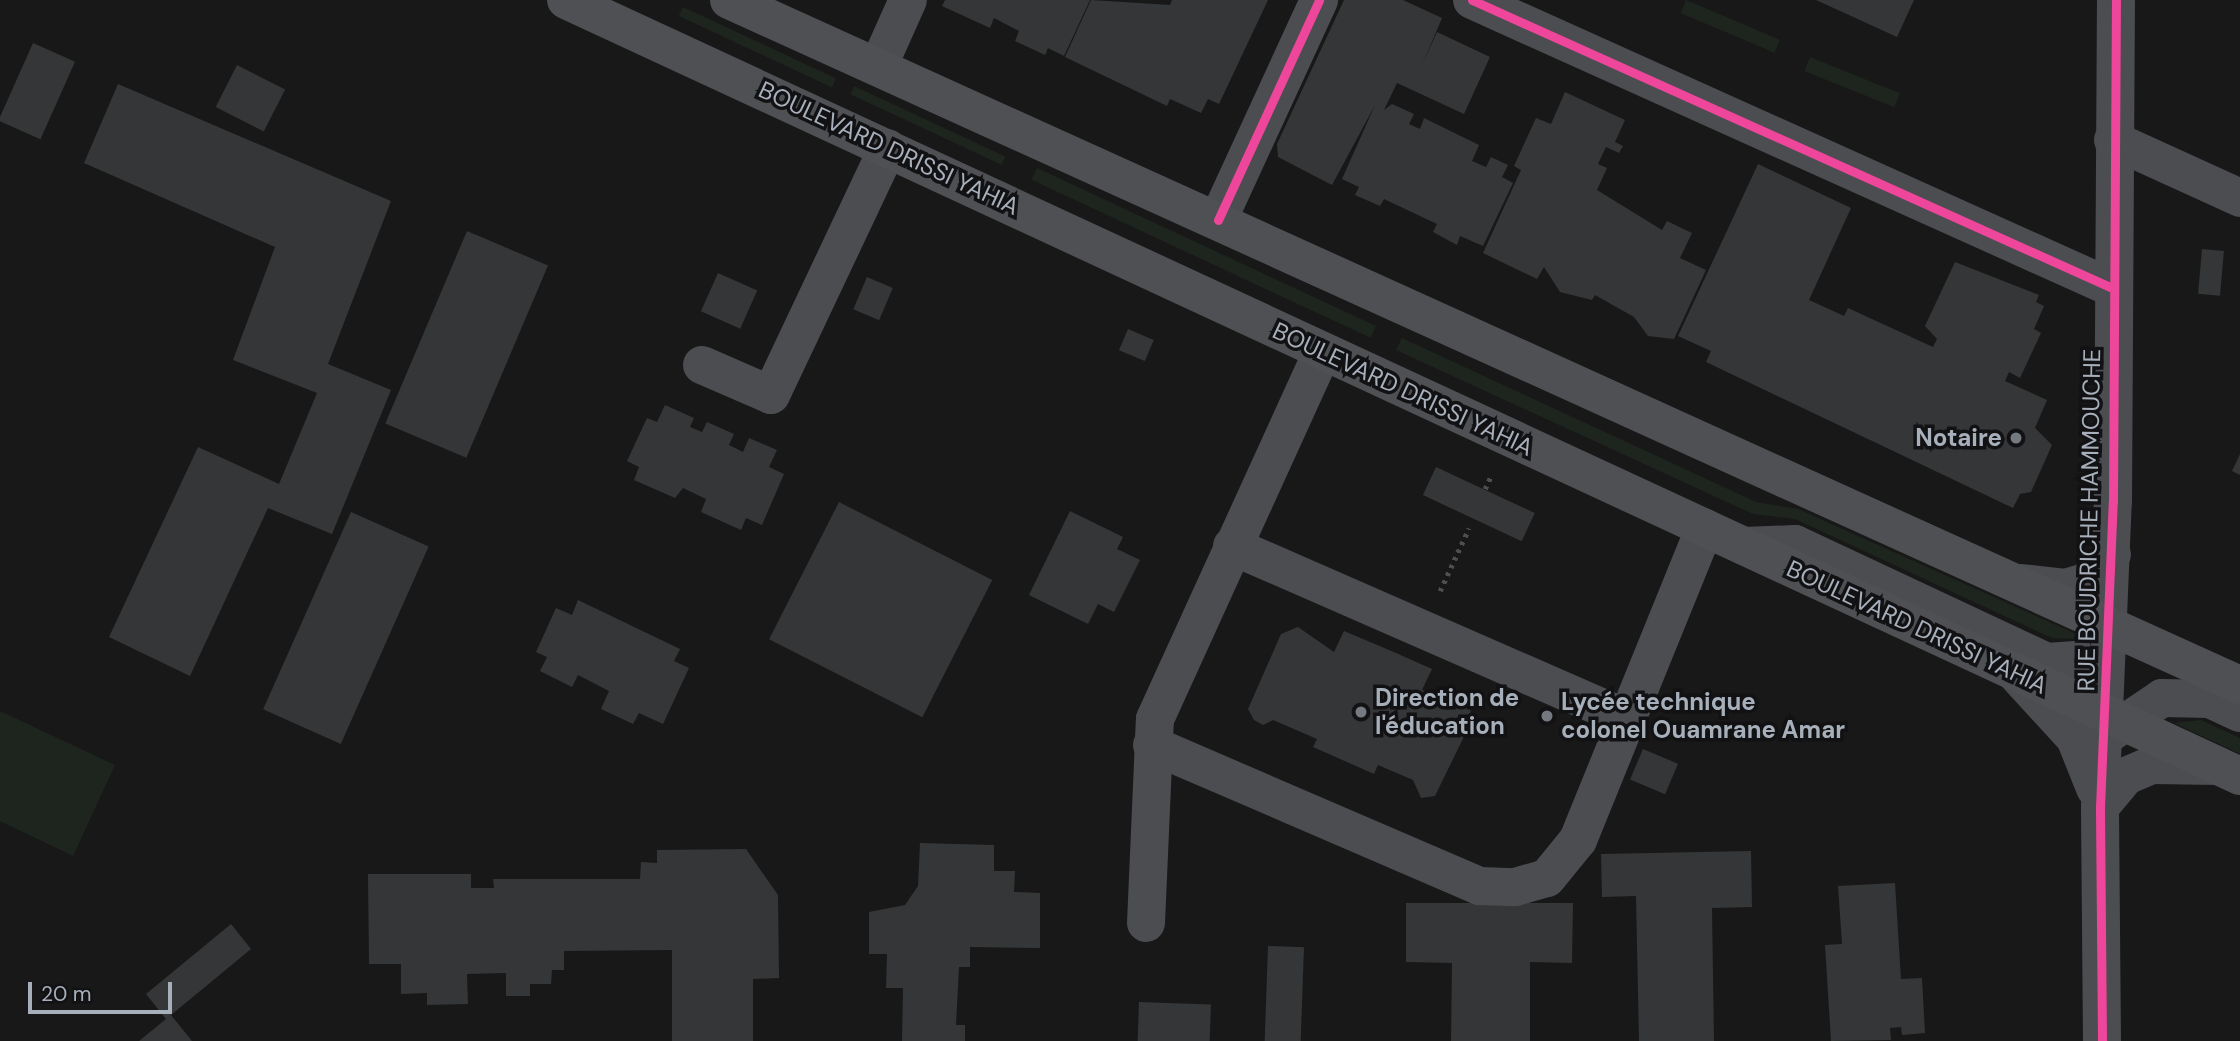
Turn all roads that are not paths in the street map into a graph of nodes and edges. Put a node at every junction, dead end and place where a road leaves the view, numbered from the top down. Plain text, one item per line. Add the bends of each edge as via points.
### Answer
1 (566, 0) edge
2 (729, 0) edge
3 (908, 0) edge
4 (1319, 0) edge
5 (1472, 0) edge
6 (2116, 0) edge
7 (878, 66) junction
8 (2113, 140) junction
9 (888, 148) junction
10 (2240, 198) edge
11 (1218, 220) junction
12 (2110, 287) junction
13 (1322, 353) junction
14 (702, 365) dead end
15 (1705, 528) junction
16 (1232, 546) junction
17 (1744, 546) junction
18 (2112, 555) junction
19 (2022, 583) junction
20 (2109, 628) junction
21 (2164, 648) junction
22 (2014, 672) junction
23 (2240, 685) edge
24 (2240, 713) edge
25 (1626, 718) junction
26 (2111, 724) junction
27 (1152, 745) junction
28 (2230, 771) edge
29 (2100, 807) junction
30 (1146, 923) dead end
31 (2102, 1041) edge

1 - 9 main road, BOULEVARD DRISSI YAHIA
2 - 7 main road
3 - 7 street
4 - 11 street
5 - 12 street
6 - 8 street, RUE BOUDRICHE HAMMOUCHE
7 - 11 main road
8 - 10 street
8 - 12 street, RUE BOUDRICHE HAMMOUCHE
9 - 13 main road, BOULEVARD DRISSI YAHIA
9 - 14 street via 771,396
11 - 19 main road
12 - 18 street, RUE BOUDRICHE HAMMOUCHE
13 - 15 main road, BOULEVARD DRISSI YAHIA
13 - 16 street
15 - 17 main road, BOULEVARD DRISSI YAHIA
15 - 25 street
16 - 25 street
16 - 27 street via 1155,719
17 - 20 street via 1795,544 2047,662 2089,659
17 - 22 main road, BOULEVARD DRISSI YAHIA
18 - 19 street via 2089,581 2064,588
18 - 20 street, RUE BOUDRICHE HAMMOUCHE
18 - 21 street via 2124,601
19 - 20 main road
20 - 21 main road
20 - 26 street, RUE BOUDRICHE HAMMOUCHE
21 - 23 main road
22 - 26 main road, BOULEVARD DRISSI YAHIA
22 - 29 street via 2075,738
24 - 26 street via 2210,699 2162,698
25 - 27 street via 1566,860 1547,878 1515,887 1480,886
26 - 28 main road, BOULEVARD DRISSI YAHIA
26 - 29 street, RUE BOUDRICHE HAMMOUCHE
27 - 30 street
28 - 29 street via 2152,765 2126,776
29 - 31 street, RUE BOUDRICHE HAMMOUCHE

